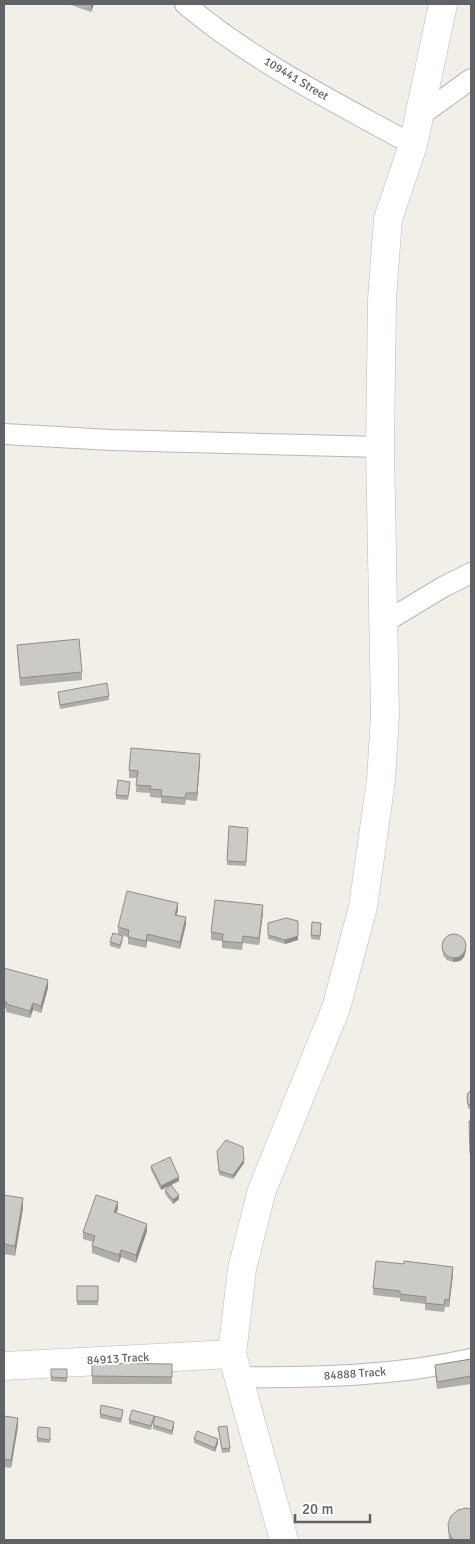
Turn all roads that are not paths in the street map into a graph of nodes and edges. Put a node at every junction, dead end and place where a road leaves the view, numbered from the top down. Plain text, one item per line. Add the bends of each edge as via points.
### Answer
1 (185, 4) edge
2 (443, 4) edge
3 (471, 80) edge
4 (414, 145) junction
5 (4, 434) edge
6 (380, 447) junction
7 (471, 573) edge
8 (385, 622) junction
9 (471, 1359) edge
10 (235, 1365) junction
11 (4, 1366) edge
12 (284, 1540) edge

1 - 4 street, 109441 Street via 297,83
2 - 4 street
3 - 4 street via 424,113
4 - 6 street via 388,219 382,299
5 - 6 street
6 - 8 street
7 - 8 street
8 - 10 street via 386,715 375,830 363,907 336,1008 262,1190 242,1269
9 - 10 street, 84888 Track via 362,1375
10 - 11 street, 84913 Track
10 - 12 street

